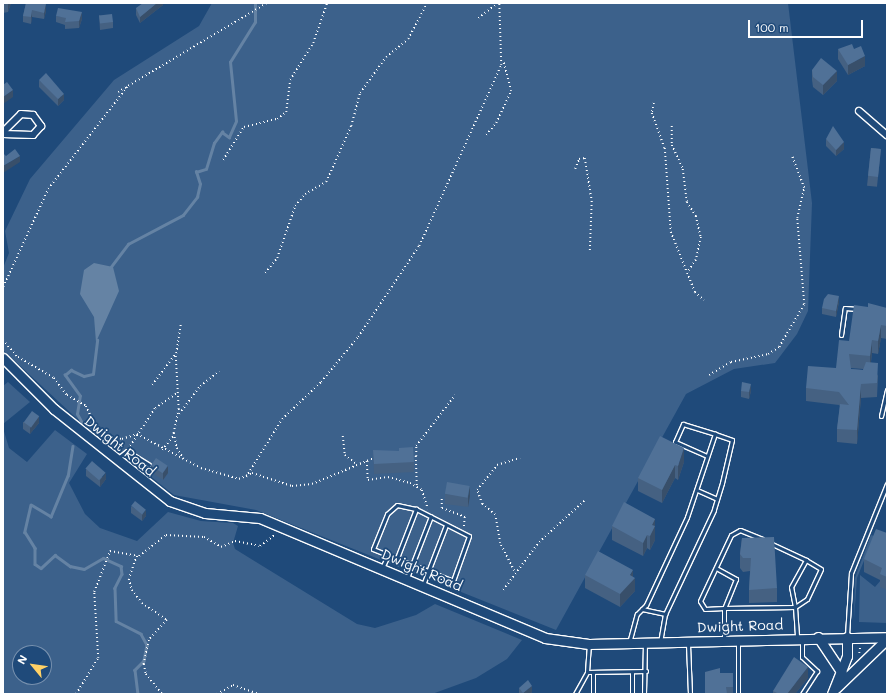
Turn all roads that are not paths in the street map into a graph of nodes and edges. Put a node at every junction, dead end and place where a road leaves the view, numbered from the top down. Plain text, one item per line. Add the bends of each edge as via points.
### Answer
1 (859, 111) dead end
2 (3, 133) edge
3 (887, 135) edge
4 (866, 310) edge
5 (841, 335) dead end
6 (3, 358) edge
7 (887, 390) edge
8 (881, 416) dead end
9 (715, 434) junction
10 (707, 456) junction
11 (116, 461) junction
12 (149, 466) dead end
13 (887, 484) edge
14 (697, 490) junction
15 (717, 499) junction
16 (416, 510) junction
17 (431, 516) junction
18 (446, 525) junction
19 (388, 555) junction
20 (397, 558) junction
21 (806, 560) junction
22 (412, 565) junction
23 (382, 568) junction
24 (716, 568) junction
25 (428, 571) junction
26 (407, 578) junction
27 (423, 585) junction
28 (795, 607) junction
29 (724, 608) junction
30 (642, 609) junction
31 (665, 614) junction
32 (818, 637) junction
33 (847, 637) junction
34 (887, 638) edge
35 (800, 639) junction
36 (738, 640) junction
37 (724, 641) junction
38 (659, 642) junction
39 (688, 642) junction
40 (629, 643) junction
41 (644, 643) junction
42 (589, 644) junction
43 (646, 671) junction
44 (587, 672) junction
45 (593, 672) junction
46 (632, 672) junction
47 (842, 673) junction
48 (834, 691) edge
49 (575, 694) edge
50 (593, 694) edge
51 (632, 694) edge
52 (644, 694) edge
53 (690, 694) edge
54 (738, 694) edge
55 (802, 694) edge

1 - 3 street
2 - 2 street via 33,135 41,126 33,115 21,114
4 - 5 lane via 845,308
6 - 11 main road, Dwight Road via 41,397
7 - 8 lane
9 - 10 lane
9 - 10 lane via 683,424 675,442
9 - 15 lane via 732,440
10 - 14 lane
11 - 12 lane via 124,451
11 - 23 main road, Dwight Road via 163,497 185,508 211,514 253,516
13 - 33 lane via 851,573
14 - 15 lane
14 - 30 lane
15 - 31 lane
16 - 17 lane
16 - 19 lane via 397,505 387,514 373,549
16 - 20 lane
17 - 18 lane
17 - 22 lane
18 - 25 lane
18 - 25 lane via 462,532 469,540 453,581
19 - 20 lane
19 - 23 lane
20 - 22 lane
21 - 24 lane via 745,531 734,532
21 - 28 lane via 791,589
21 - 28 lane via 822,571 807,599
22 - 25 lane
22 - 26 lane
23 - 26 main road, Dwight Road
24 - 29 lane via 736,579
24 - 29 lane via 700,606
25 - 27 lane
26 - 27 main road, Dwight Road
27 - 42 main road, Dwight Road via 540,637
28 - 29 lane
28 - 35 lane
29 - 37 lane
30 - 31 lane
30 - 40 lane via 633,624
31 - 38 lane
32 - 33 main road, Dwight Road
32 - 35 main road, Dwight Road
32 - 47 main road
33 - 34 main road, Dwight Road
33 - 47 main road
34 - 48 main road
35 - 36 main road, Dwight Road
35 - 55 lane via 802,658 817,671
36 - 37 main road, Dwight Road
36 - 54 lane
37 - 39 main road, Dwight Road
38 - 39 main road, Dwight Road
38 - 41 main road, Dwight Road
39 - 53 lane
40 - 41 main road, Dwight Road
40 - 42 main road, Dwight Road
41 - 43 lane
42 - 44 lane
43 - 46 lane
43 - 52 lane
44 - 45 lane
44 - 49 lane
45 - 46 lane
45 - 50 lane
46 - 51 lane
47 - 48 main road

